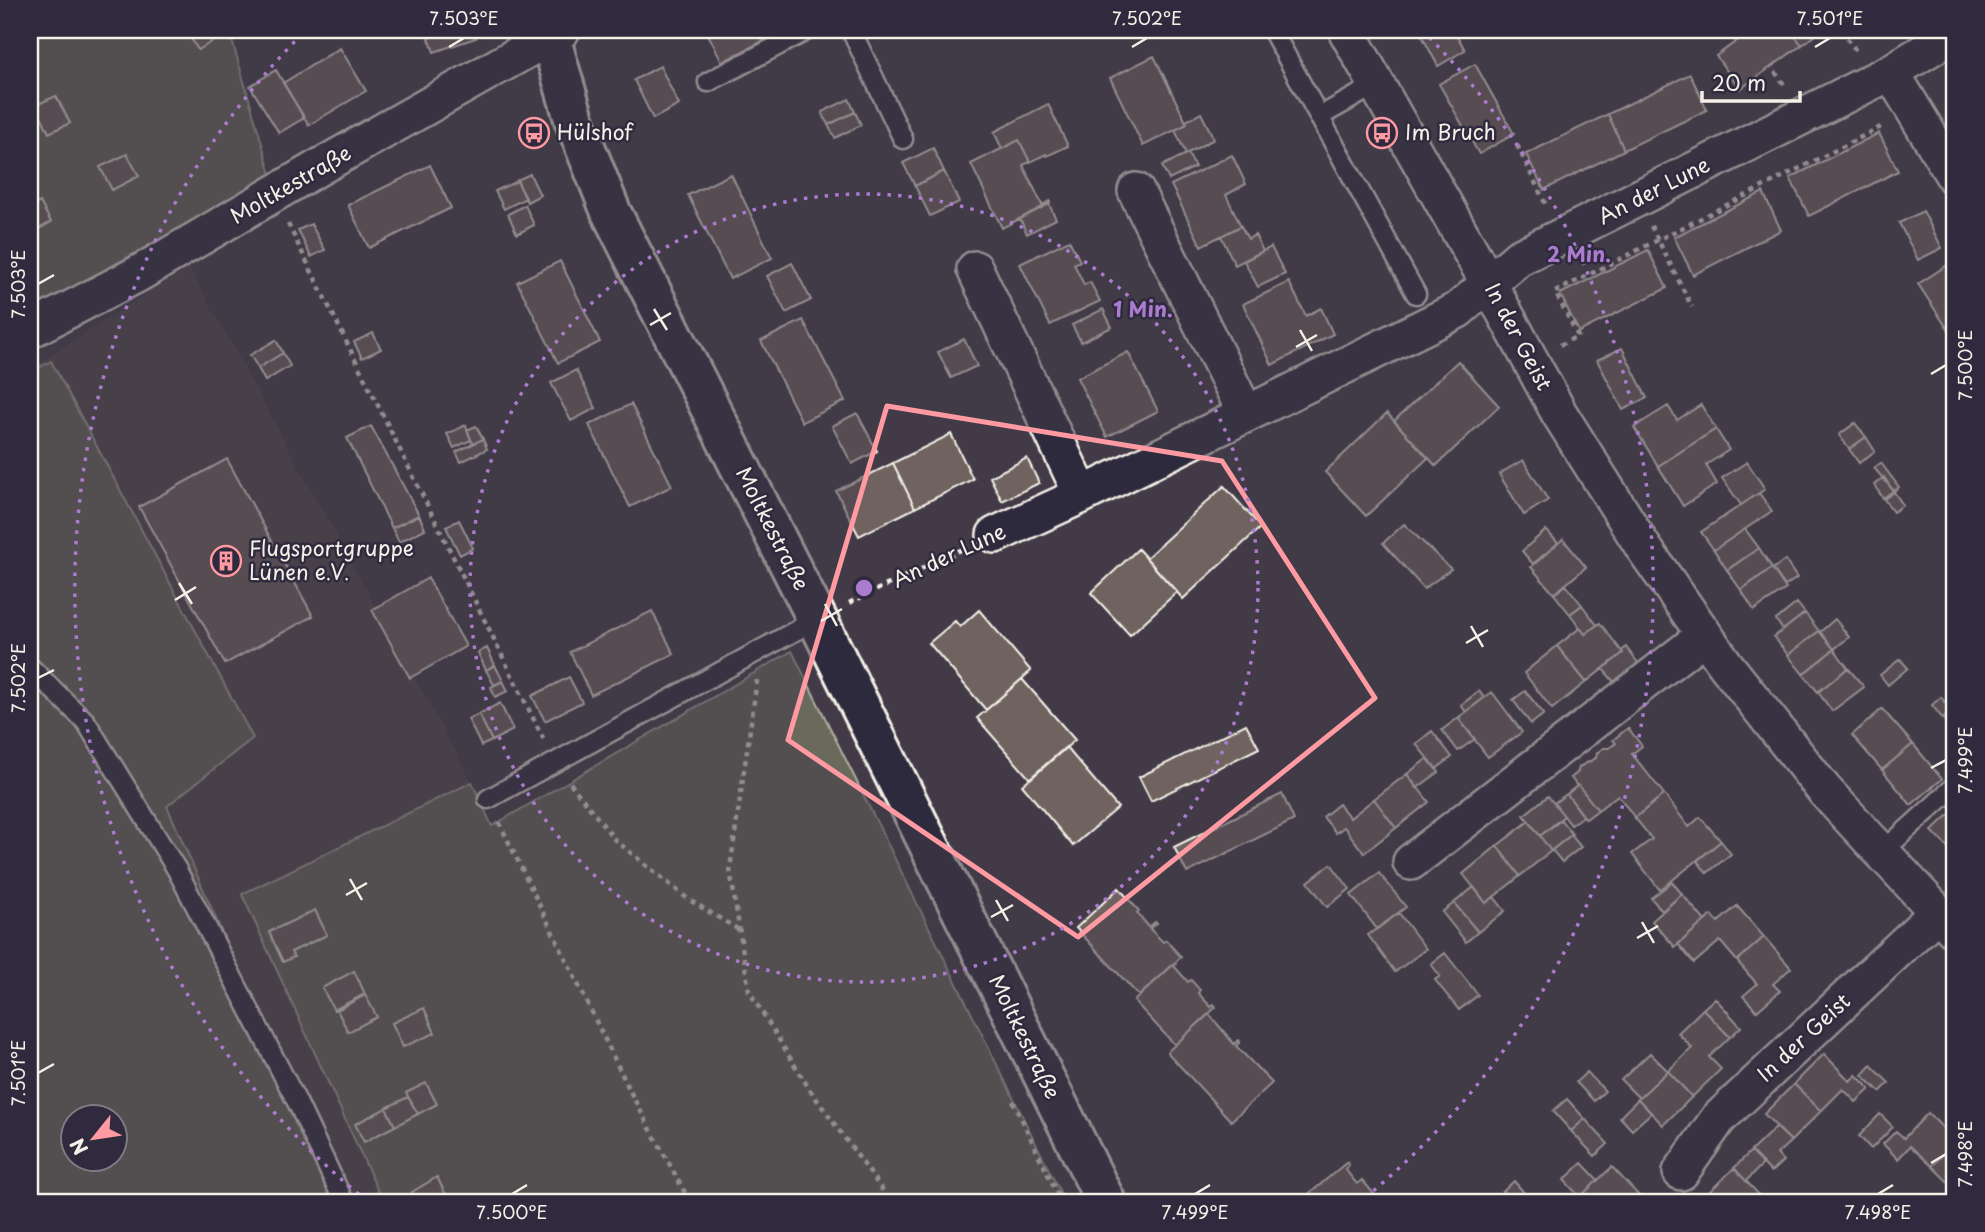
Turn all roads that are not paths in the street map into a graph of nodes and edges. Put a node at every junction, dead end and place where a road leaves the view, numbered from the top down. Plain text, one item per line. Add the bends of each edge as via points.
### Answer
1 (808, 30) edge
2 (851, 30) edge
3 (1272, 30) edge
4 (1346, 30) edge
5 (553, 32) edge
6 (1955, 33) edge
7 (1878, 67) junction
8 (708, 82) dead end
9 (1377, 84) junction
10 (1319, 117) junction
11 (903, 139) dead end
12 (1955, 178) edge
13 (1136, 191) dead end
14 (975, 268) dead end
15 (1489, 284) junction
16 (1416, 294) dead end
17 (30, 330) edge
18 (1246, 414) junction
19 (1082, 495) junction
20 (995, 535) road end
21 (817, 619) junction
22 (1704, 636) junction
23 (30, 667) edge
24 (1955, 786) edge
25 (488, 799) road end
26 (1881, 853) junction
27 (1411, 862) dead end
28 (1946, 922) edge
29 (1681, 1172) dead end
30 (344, 1202) edge
31 (1105, 1202) edge

1 - 8 lane
2 - 11 lane
3 - 10 lane
4 - 9 street, In der Geist
5 - 17 street, Moltkestraße via 138,274
5 - 21 street, Moltkestraße via 574,118 611,212
6 - 7 street, An der Lune
7 - 12 street via 1915,110
7 - 15 street, An der Lune via 1518,258
9 - 10 lane
9 - 15 street, In der Geist
10 - 16 lane
13 - 18 street
14 - 19 street
15 - 18 street, An der Lune via 1458,310
15 - 22 street, In der Geist via 1559,413
18 - 19 street, An der Lune
19 - 20 street, An der Lune
21 - 25 lane
21 - 31 street, Moltkestraße
22 - 26 street, In der Geist via 1825,791
22 - 27 street
23 - 30 lane via 86,722 177,870
24 - 26 lane
26 - 28 street, In der Geist
28 - 29 street, In der Geist via 1718,1119

